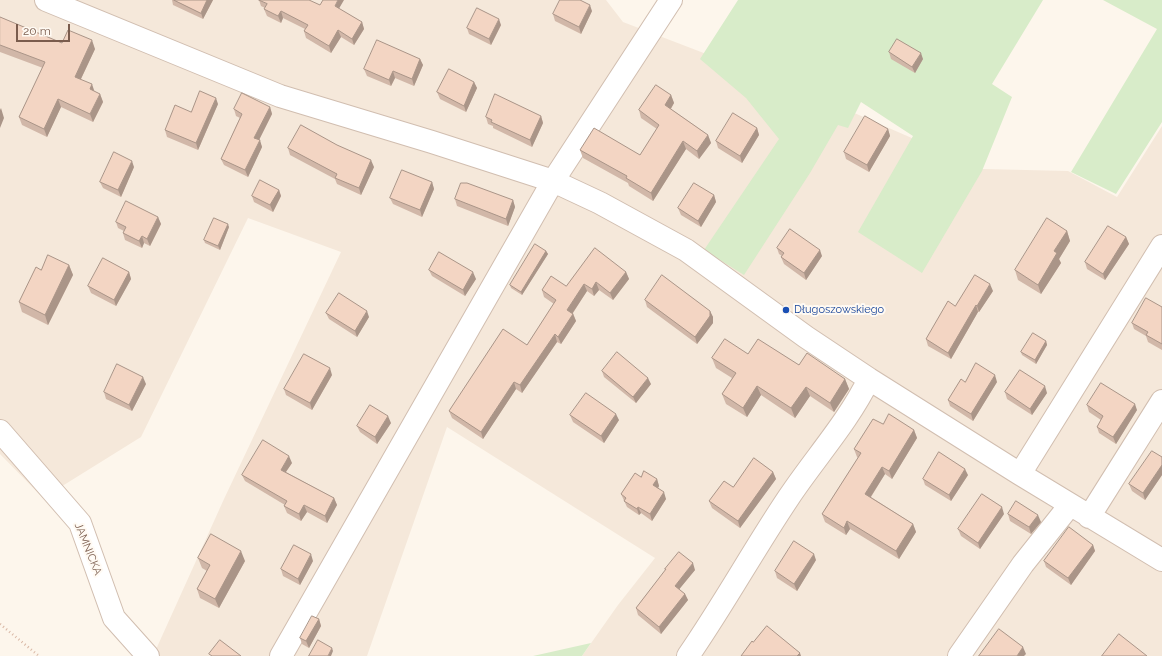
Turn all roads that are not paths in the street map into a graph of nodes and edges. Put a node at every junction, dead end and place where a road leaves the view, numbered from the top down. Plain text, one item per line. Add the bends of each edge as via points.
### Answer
1 (46, 0) edge
2 (671, 0) edge
3 (553, 181) junction
4 (1162, 246) edge
5 (869, 379) junction
6 (1162, 401) edge
7 (0, 431) edge
8 (1020, 474) junction
9 (1070, 505) junction
10 (1089, 517) junction
11 (1162, 560) edge
12 (148, 656) edge
13 (281, 656) edge
14 (688, 656) edge
15 (959, 656) edge

1 - 3 street via 280,96
2 - 3 street
3 - 5 street via 600,202 686,250
3 - 13 street
4 - 8 street
5 - 8 street
5 - 14 street via 860,398 789,497
6 - 10 street
7 - 12 street, JAMNICKA via 80,523 114,618
8 - 9 street
9 - 10 street
9 - 15 street via 1023,564
10 - 11 street

